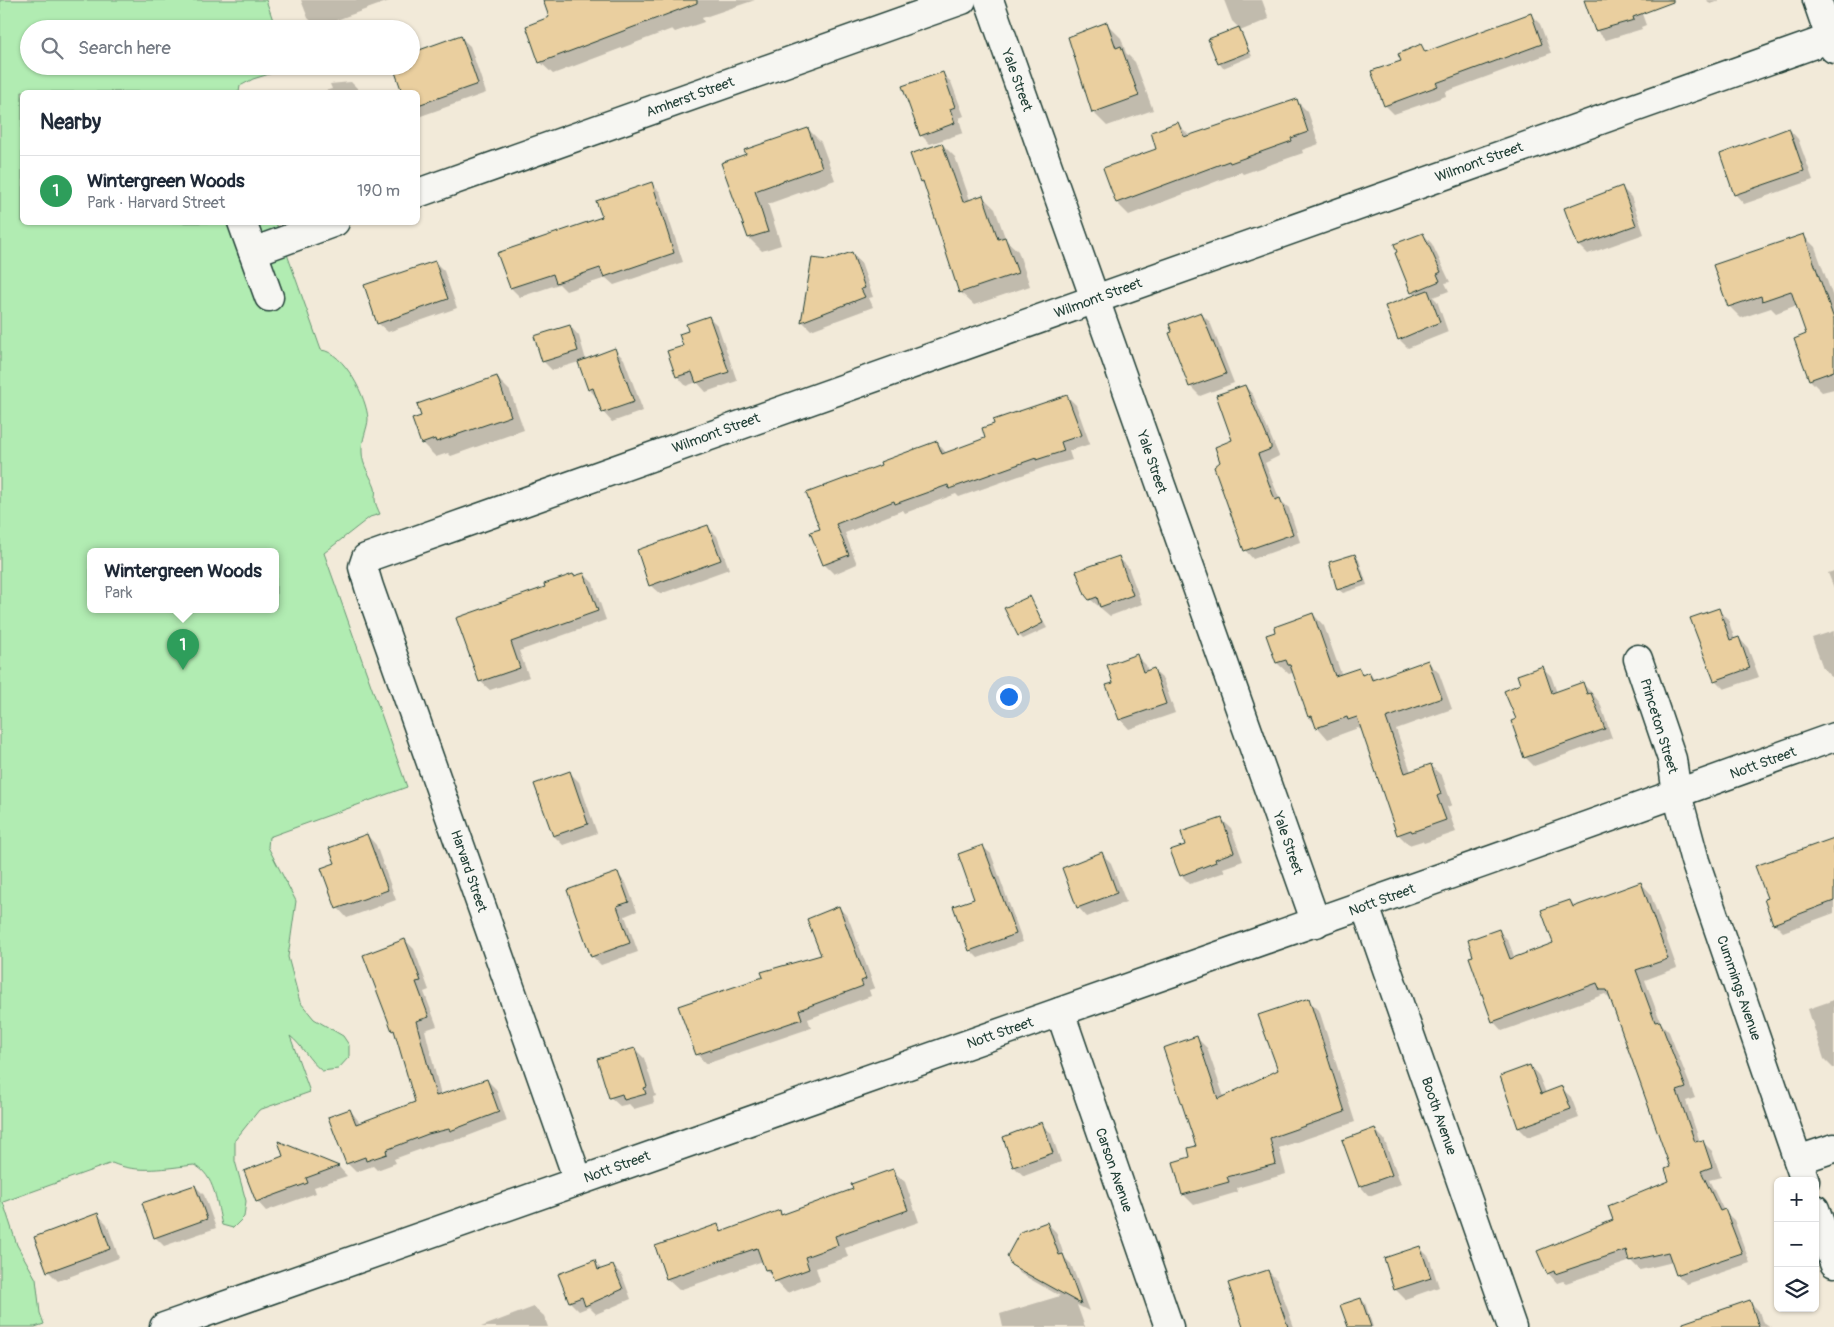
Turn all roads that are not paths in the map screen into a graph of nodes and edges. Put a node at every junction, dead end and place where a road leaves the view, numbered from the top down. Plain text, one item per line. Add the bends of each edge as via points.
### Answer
1 (962, 0) edge
2 (989, 0) edge
3 (1817, 0) edge
4 (1833, 41) edge
5 (420, 192) edge
6 (243, 225) edge
7 (327, 225) edge
8 (252, 252) junction
9 (269, 297) dead end
10 (1095, 299) junction
11 (364, 562) joint
12 (1638, 658) dead end
13 (1834, 738) edge
14 (1677, 794) junction
15 (1365, 906) junction
16 (1316, 923) junction
17 (1060, 1012) junction
18 (1834, 1148) edge
19 (1802, 1170) edge
20 (578, 1180) junction
21 (1819, 1220) edge
22 (1834, 1263) edge
23 (164, 1327) edge
24 (1168, 1327) edge
25 (1512, 1327) edge

1 - 5 street, Amherst Street
2 - 10 street, Yale Street
3 - 4 street
4 - 10 street, Wilmont Street
6 - 8 street
7 - 8 street
8 - 9 street
10 - 11 street, Wilmont Street via 374,554
10 - 16 street, Yale Street
11 - 20 street, Harvard Street via 368,587
12 - 14 street, Princeton Street via 1670,750
13 - 14 street, Nott Street
14 - 15 street, Nott Street
14 - 19 street, Cummings Avenue via 1694,861
15 - 16 street, Nott Street
15 - 25 street, Booth Avenue
16 - 17 street, Nott Street
17 - 20 street, Nott Street
17 - 24 street, Carson Avenue
18 - 19 street
20 - 23 street, Nott Street
21 - 22 street

